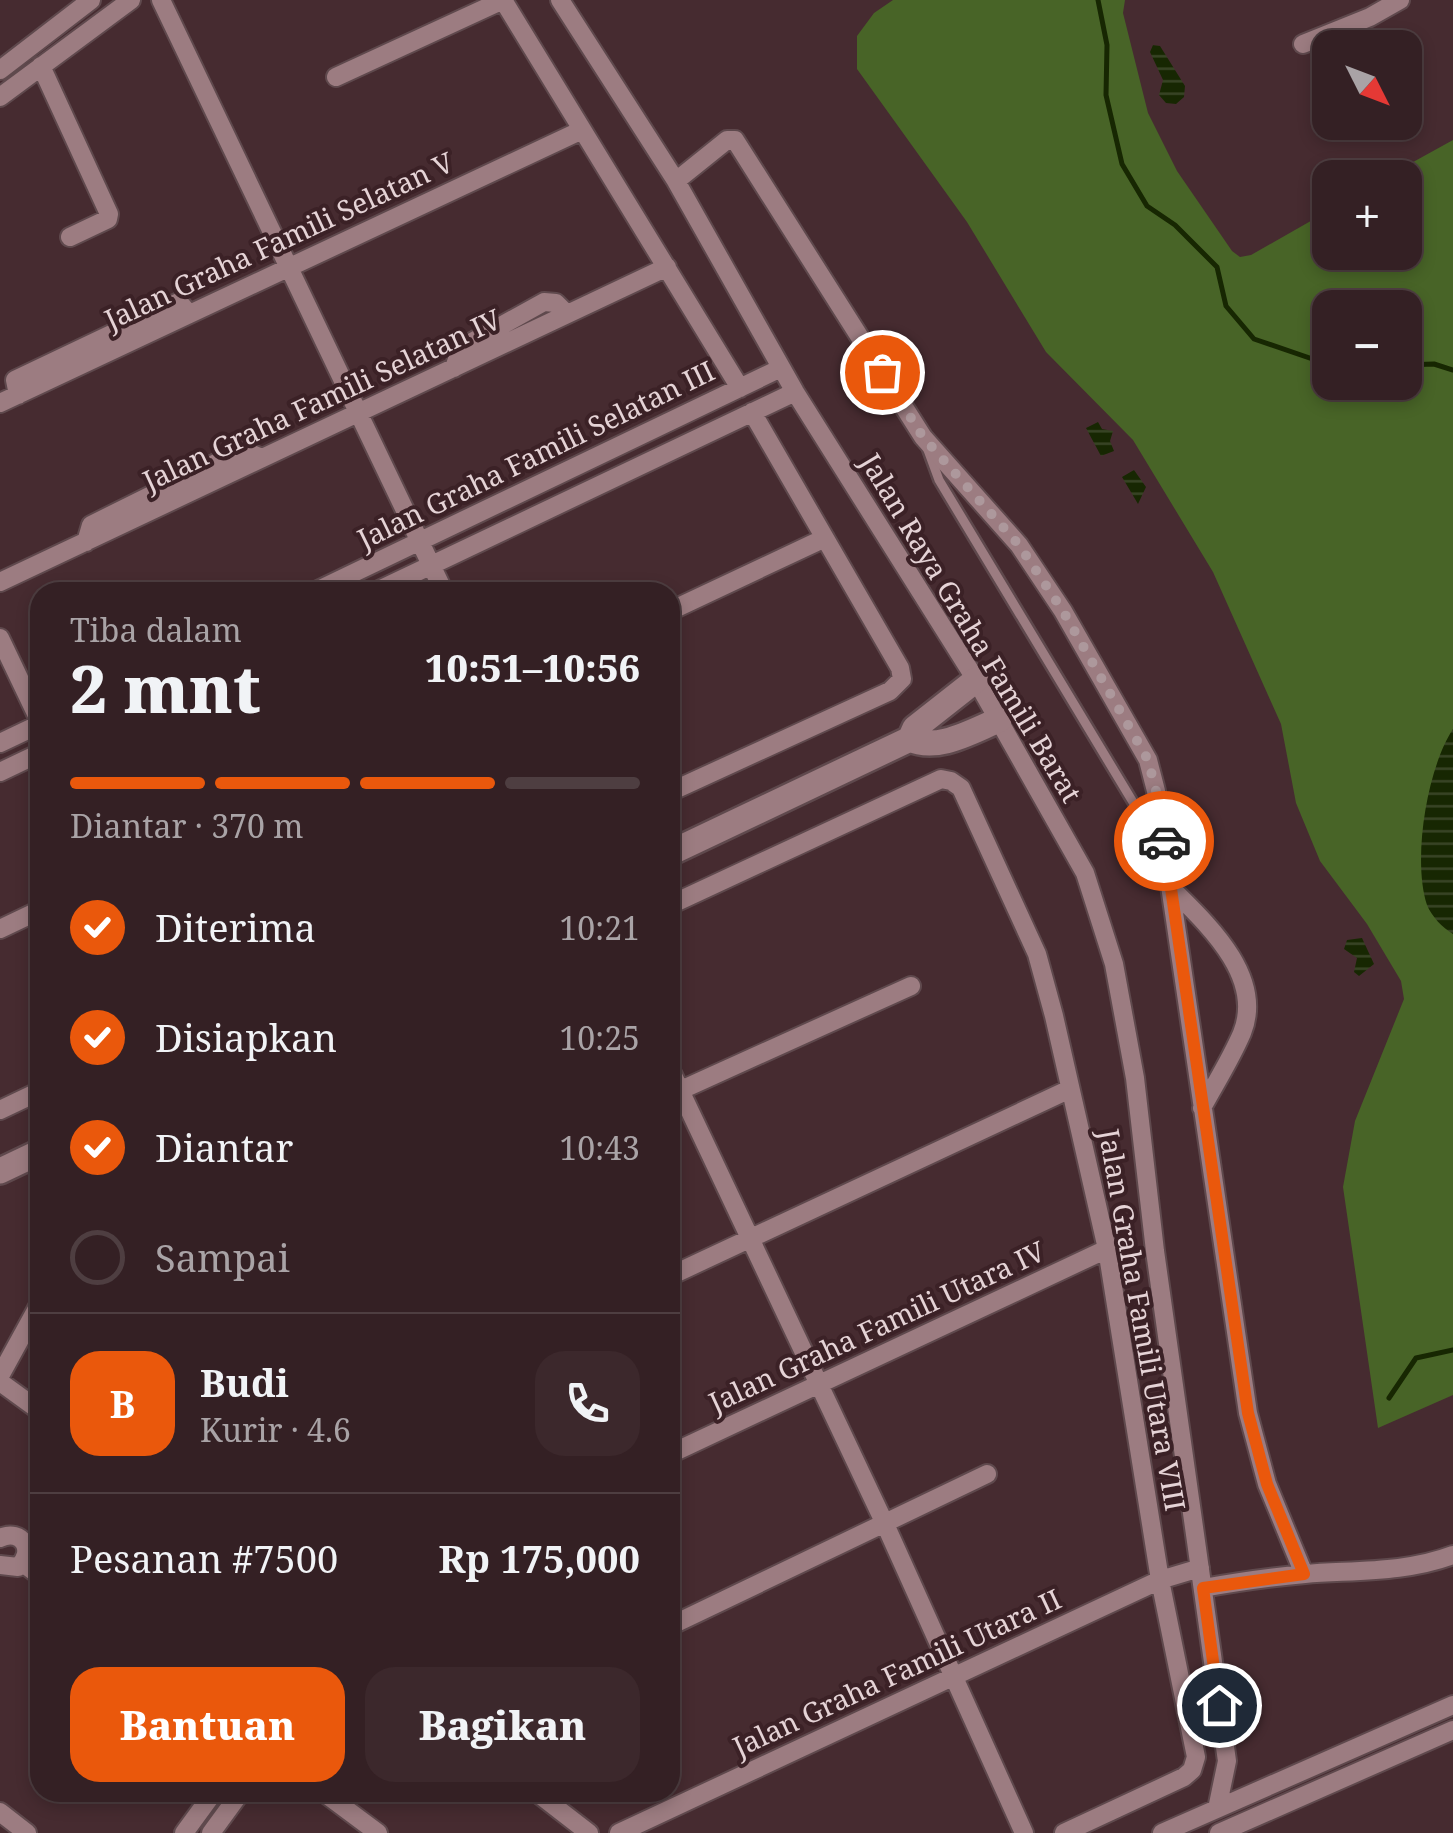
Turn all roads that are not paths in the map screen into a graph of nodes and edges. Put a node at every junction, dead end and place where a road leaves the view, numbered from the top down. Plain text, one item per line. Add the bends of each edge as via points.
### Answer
1 (91, 0) edge
2 (131, 0) edge
3 (160, 0) edge
4 (503, 0) edge
5 (560, 0) edge
6 (1400, 0) edge
7 (1304, 44) dead end
8 (41, 66) junction
9 (0, 70) edge
10 (336, 78) dead end
11 (0, 98) edge
12 (582, 130) junction
13 (676, 182) junction
14 (70, 237) dead end
15 (667, 267) junction
16 (288, 268) junction
17 (781, 368) junction
18 (740, 388) junction
19 (795, 392) junction
20 (0, 403) edge
21 (752, 412) junction
22 (358, 413) junction
23 (923, 437) junction
24 (825, 538) junction
25 (420, 542) junction
26 (431, 566) junction
27 (0, 582) edge
28 (335, 582) edge
29 (397, 582) edge
30 (439, 582) edge
31 (680, 607) edge
32 (0, 638) edge
33 (976, 680) junction
34 (30, 702) edge
35 (999, 720) junction
36 (30, 728) edge
37 (910, 740) junction
38 (0, 744) edge
39 (30, 758) edge
40 (0, 772) edge
41 (680, 787) edge
42 (680, 848) edge
43 (1166, 858) junction
44 (1170, 888) junction
45 (680, 900) edge
46 (30, 915) edge
47 (0, 929) edge
48 (911, 986) dead end
49 (1070, 1089) junction
50 (680, 1091) edge
51 (30, 1095) edge
52 (680, 1103) edge
53 (1202, 1108) junction
54 (0, 1110) edge
55 (30, 1157) edge
56 (0, 1171) edge
57 (750, 1238) junction
58 (1107, 1249) junction
59 (680, 1271) edge
60 (30, 1322) edge
61 (0, 1379) edge
62 (818, 1384) junction
63 (30, 1404) edge
64 (680, 1449) edge
65 (986, 1474) dead end
66 (885, 1524) junction
67 (0, 1538) edge
68 (1453, 1554) edge
69 (23, 1563) junction
70 (0, 1565) edge
71 (30, 1568) edge
72 (1304, 1574) junction
73 (1201, 1578) junction
74 (1160, 1580) junction
75 (680, 1621) edge
76 (955, 1676) junction
77 (1452, 1706) edge
78 (1427, 1716) junction
79 (1453, 1729) edge
80 (1434, 1738) junction
81 (1227, 1761) junction
82 (1254, 1792) junction
83 (207, 1802) edge
84 (233, 1802) edge
85 (336, 1802) edge
86 (549, 1802) edge
87 (1216, 1809) junction
88 (0, 1812) edge
89 (27, 1833) edge
90 (184, 1833) edge
91 (211, 1833) edge
92 (378, 1833) edge
93 (589, 1833) edge
94 (619, 1833) edge
95 (1024, 1833) edge
96 (1064, 1833) edge
97 (1162, 1833) edge
98 (1219, 1833) edge

1 - 9 street
2 - 8 street
3 - 16 street
4 - 10 street
4 - 12 street
5 - 13 street, Jalan Raya Graha Famili Barat
6 - 7 street
8 - 11 street
8 - 14 street via 109,214
12 - 15 street
12 - 16 street, Jalan Graha Famili Selatan V
13 - 17 street, Jalan Raya Graha Famili Barat
13 - 23 street via 726,140 735,140
15 - 18 street
15 - 22 street, Jalan Graha Famili Selatan IV
16 - 20 street, Jalan Graha Famili Selatan V
16 - 22 street
17 - 18 street, Jalan Graha Famili Selatan III
17 - 19 street, Jalan Raya Graha Famili Barat
18 - 25 street, Jalan Graha Famili Selatan III
19 - 21 street, Jalan Graha Famili Selatan III
19 - 33 street, Jalan Raya Graha Famili Barat
21 - 24 street
21 - 26 street, Jalan Graha Famili Selatan III
22 - 25 street
22 - 27 street, Jalan Graha Famili Selatan IV
23 - 43 lane via 939,480
23 - 43 street via 1019,545 1063,611 1148,760
24 - 31 street
24 - 41 street via 902,679
25 - 26 street
25 - 28 street, Jalan Graha Famili Selatan III
26 - 29 street, Jalan Graha Famili Selatan III
26 - 30 street
32 - 34 street
33 - 35 street, Jalan Raya Graha Famili Barat
33 - 37 street via 915,728
35 - 37 street via 939,743
35 - 73 street, Jalan Raya Graha Famili Barat via 1085,873 1114,964
36 - 38 street
37 - 42 street
39 - 40 street
43 - 44 street
44 - 53 street
44 - 53 street via 1222,941 1246,1002 1242,1032
45 - 49 street, Jalan Graha Famili Utara VIII via 933,782 952,781 1037,954
46 - 47 street
48 - 50 street
49 - 57 street
49 - 58 street, Jalan Graha Famili Utara VIII
51 - 54 street
52 - 57 street
53 - 72 street via 1248,1413 1267,1484
55 - 56 street
57 - 59 street
57 - 62 street
58 - 62 street, Jalan Graha Famili Utara IV
58 - 74 street, Jalan Graha Famili Utara VIII
60 - 61 street
61 - 63 street
62 - 64 street, Jalan Graha Famili Utara IV
62 - 66 street
65 - 66 street
66 - 75 street
66 - 76 street
67 - 69 street via 14,1534 25,1542
68 - 72 street, Jalan Graha Famili Utara II via 1387,1569
69 - 70 street
69 - 71 street
72 - 73 street, Jalan Graha Famili Utara II
73 - 74 street, Jalan Graha Famili Utara II
73 - 81 street, Jalan Raya Graha Famili Barat
74 - 76 street, Jalan Graha Famili Utara II
74 - 96 street, Jalan Graha Famili Utara VIII via 1196,1757 1192,1770
76 - 94 street, Jalan Graha Famili Utara II
76 - 95 street
77 - 78 street
77 - 79 street via 1445,1715
78 - 80 street via 1438,1725
78 - 82 street
79 - 80 street
80 - 98 street
81 - 82 street
81 - 87 street, Jalan Raya Graha Famili Barat
82 - 87 street
83 - 90 street
84 - 91 street
85 - 92 street
86 - 93 street
87 - 97 street
88 - 89 street

